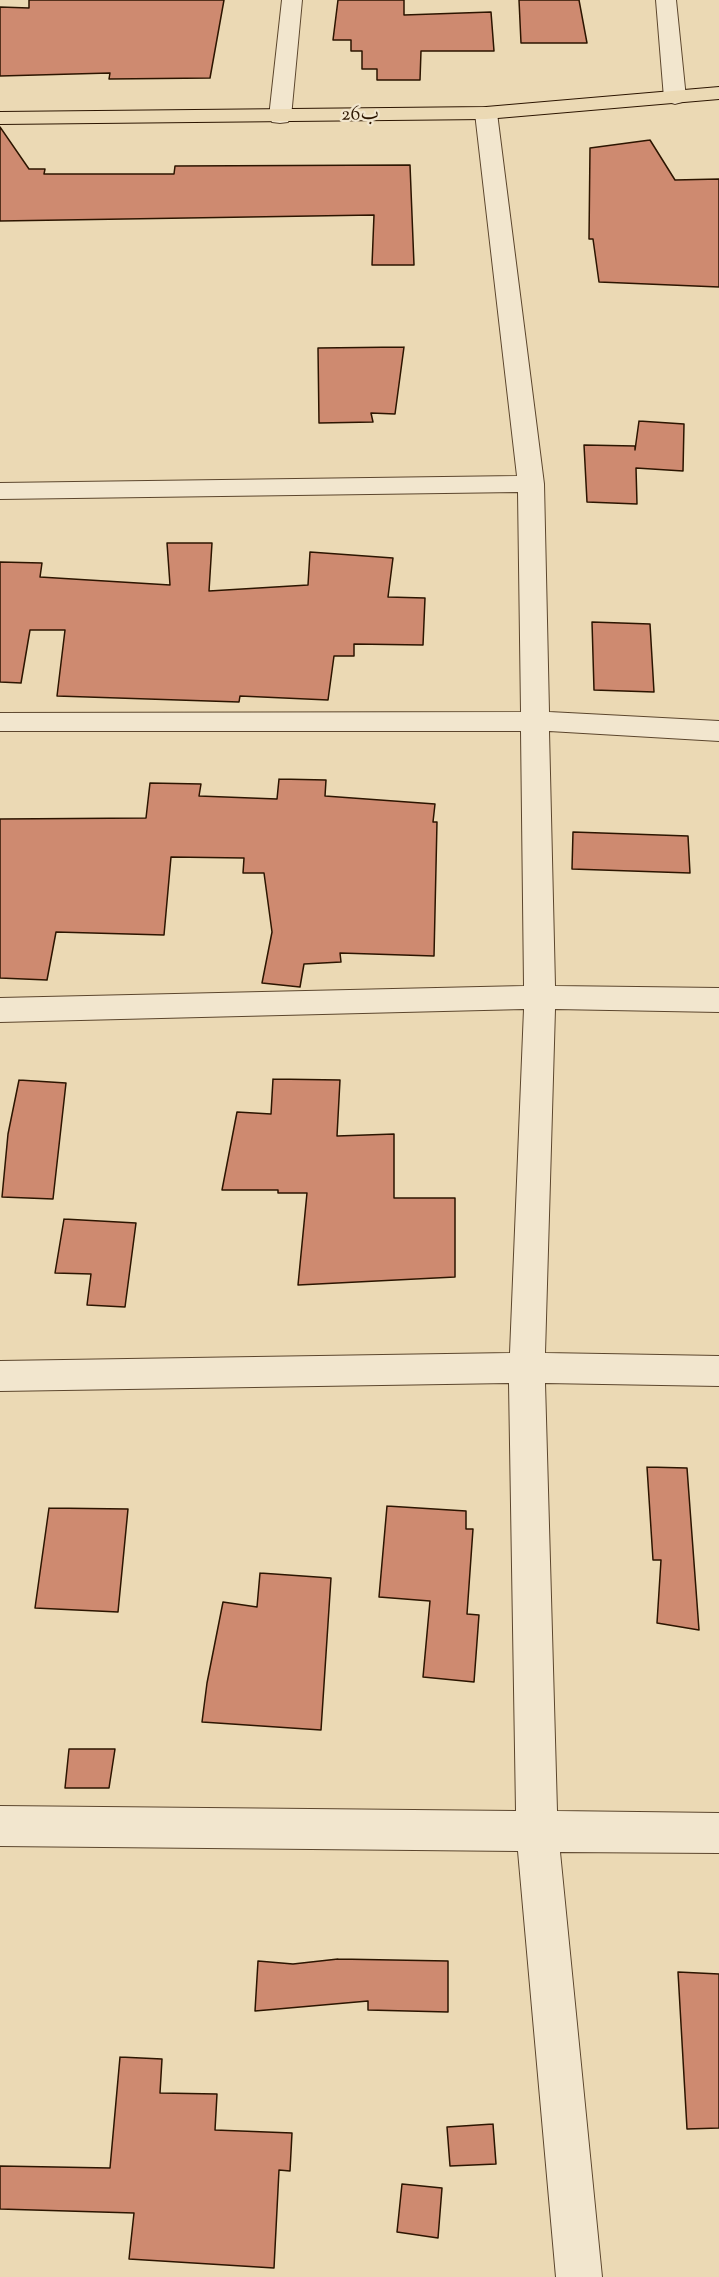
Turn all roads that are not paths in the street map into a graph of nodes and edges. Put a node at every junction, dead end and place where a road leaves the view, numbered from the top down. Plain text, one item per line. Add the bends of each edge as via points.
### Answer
1 (292, 0) edge
2 (666, 0) edge
3 (719, 93) edge
4 (675, 98) junction
5 (486, 112) junction
6 (280, 117) junction
7 (0, 118) edge
8 (531, 484) junction
9 (0, 491) edge
10 (537, 721) junction
11 (0, 722) edge
12 (719, 731) edge
13 (540, 997) junction
14 (719, 1000) edge
15 (0, 1010) edge
16 (527, 1368) junction
17 (719, 1371) edge
18 (0, 1376) edge
19 (0, 1826) edge
20 (537, 1830) junction
21 (719, 1833) edge
22 (579, 2277) edge

1 - 6 street
2 - 4 street
3 - 4 highway, 26ب
4 - 5 highway, 26ب
5 - 6 highway, 26ب
5 - 8 street
6 - 7 highway, 26ب
8 - 9 street
8 - 10 street
10 - 11 street
10 - 12 street
10 - 13 street
13 - 14 street
13 - 15 street
13 - 16 street
16 - 17 street
16 - 18 street
16 - 20 street
19 - 20 street
20 - 21 street
20 - 22 street

